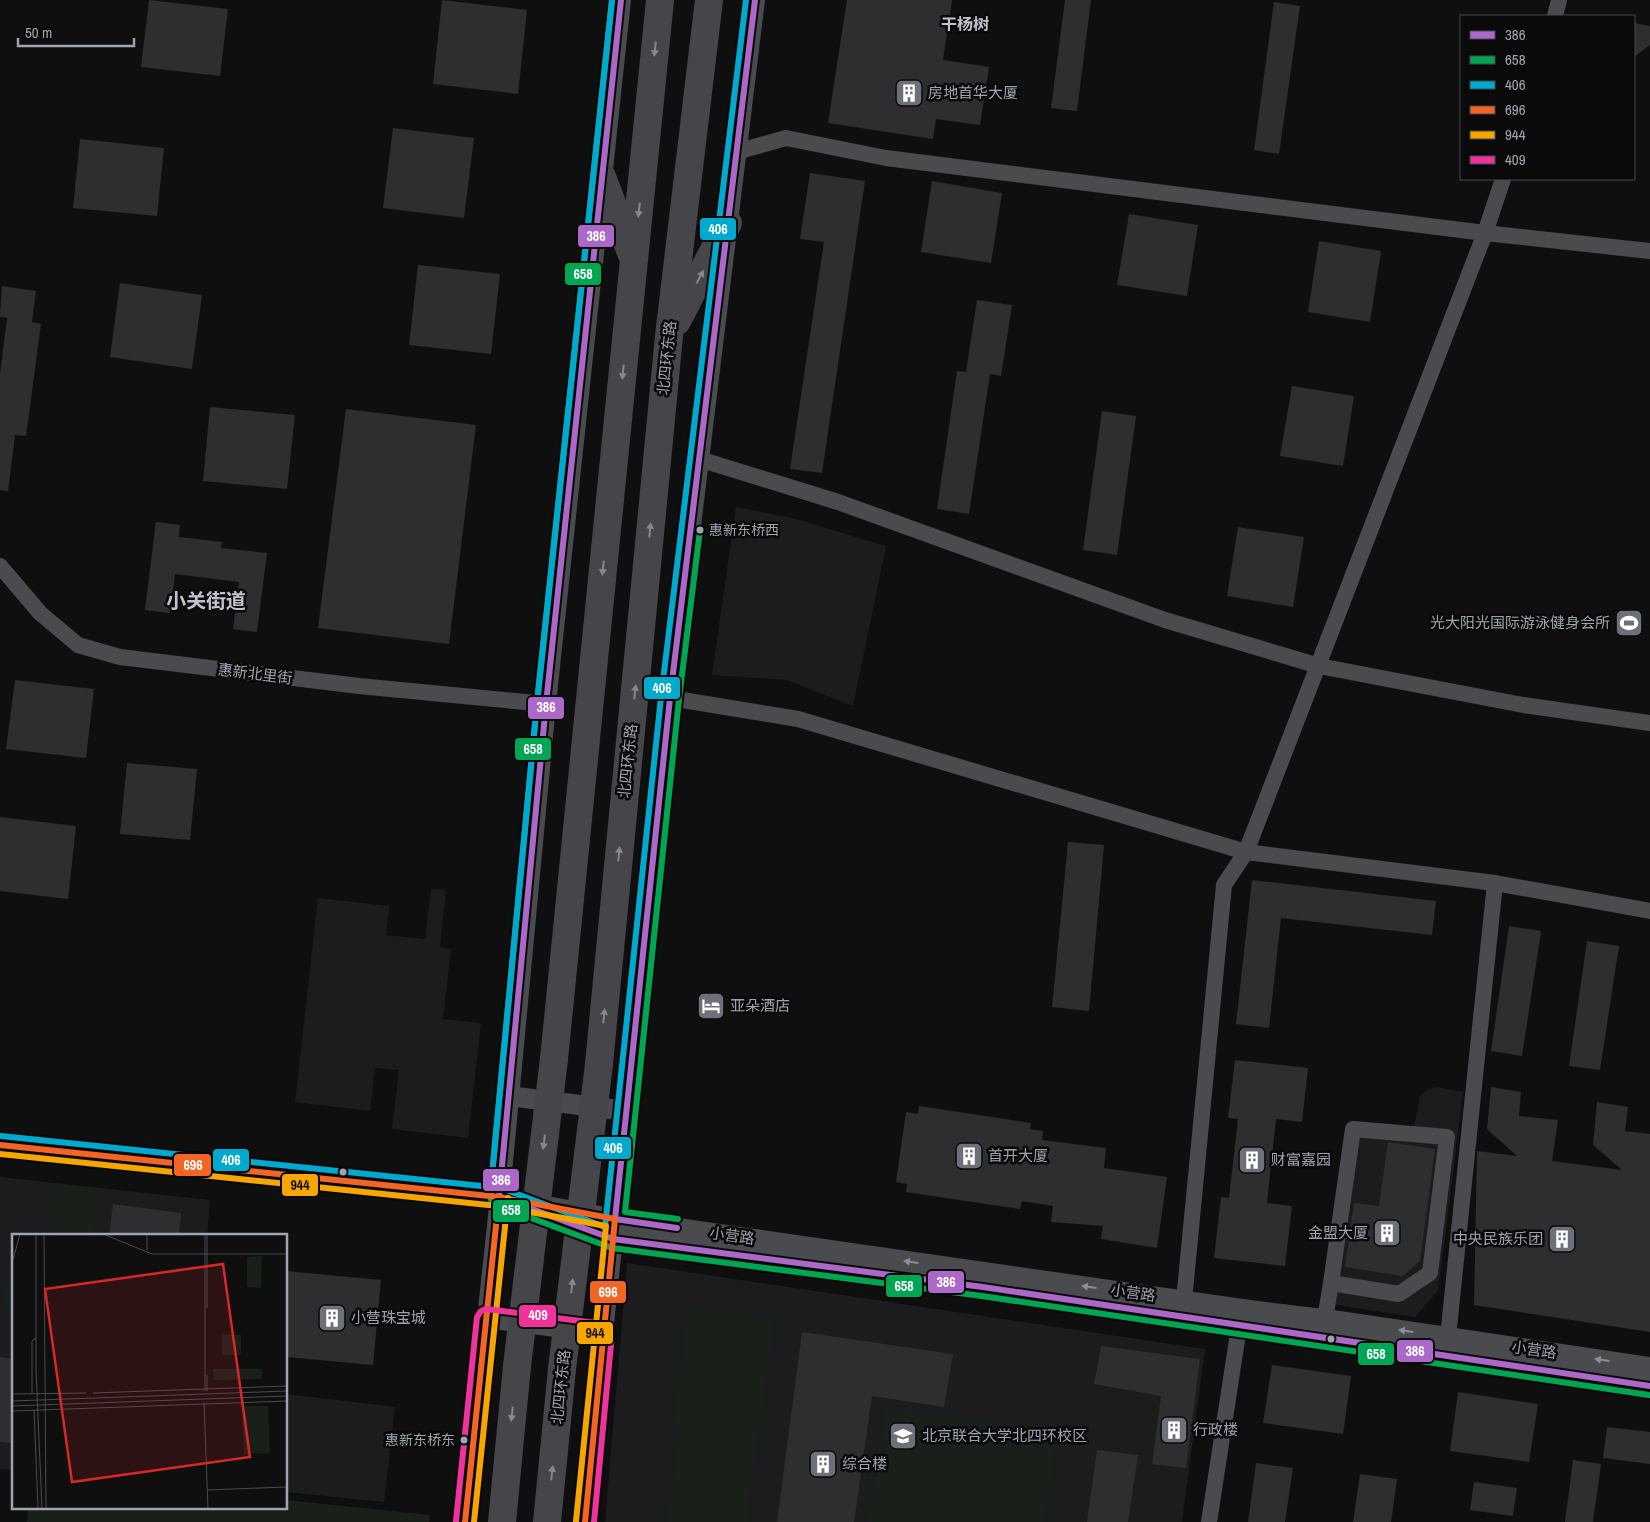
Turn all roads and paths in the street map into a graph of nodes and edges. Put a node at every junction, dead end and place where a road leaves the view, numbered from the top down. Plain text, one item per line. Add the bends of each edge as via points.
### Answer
1 (620, 0) edge
2 (660, 0) edge
3 (709, 0) edge
4 (755, 0) edge
5 (1559, 0) edge
6 (1554, 15) edge
7 (736, 152) junction
8 (602, 177) junction
9 (1502, 180) edge
10 (728, 223) junction
11 (1485, 233) junction
12 (1650, 251) edge
13 (634, 261) junction
14 (669, 336) junction
15 (699, 459) junction
16 (0, 566) edge
17 (1319, 666) junction
18 (670, 698) junction
19 (546, 704) junction
20 (1650, 723) edge
21 (1246, 852) junction
22 (1495, 883) junction
23 (1650, 911) edge
24 (509, 1096) junction
25 (626, 1111) junction
26 (0, 1145) edge
27 (499, 1197) junction
28 (615, 1219) junction
29 (613, 1239) junction
30 (1330, 1283) junction
31 (1184, 1301) junction
32 (1240, 1317) junction
33 (486, 1318) junction
34 (1325, 1319) junction
35 (1201, 1320) junction
36 (603, 1333) junction
37 (1448, 1337) junction
38 (1650, 1367) edge
39 (1650, 1386) edge
40 (465, 1522) edge
41 (502, 1522) edge
42 (547, 1522) edge
43 (585, 1522) edge
44 (1209, 1522) edge

1 - 8 street
2 -> 13 highway
3 - 14 highway, 北四环东路
4 - 7 street
5 - 6 street
7 - 10 street
7 - 11 street via 786,138 886,158
8 - 13 highway
8 - 19 street
9 - 11 street
14 -> 10 highway
10 - 15 street
11 - 12 street
11 - 17 street
13 -> 41 highway, bridge via 554,1059 517,1366
42 -> 14 highway, 北四环东路, bridge via 599,1064
15 - 17 street via 838,502 1165,620
15 - 18 street
16 - 19 street, 惠新北里街 via 40,613 78,645 120,657 358,686
17 - 20 street via 1523,705
17 - 21 street
18 - 21 street via 798,719
18 - 25 street
19 - 24 street
21 - 22 street
21 - 31 street via 1224,885
22 - 23 street
22 - 37 street
24 - 25 street
24 - 27 street
25 - 28 street
26 - 27 street
27 - 28 street, 小营路
27 - 29 street, 小营路
27 - 33 street
28 - 29 street
31 -> 28 street, 小营路
29 - 35 street, 小营路 via 984,1287
29 - 36 street
30 - 30 street via 1399,1294 1430,1274 1447,1137 1353,1128
30 - 34 street
31 - 32 street, 小营路
31 - 35 street
32 - 34 street, 小营路
32 - 35 street, 小营路
32 - 39 street, 小营路
32 - 44 street
33 - 36 street
33 - 40 street
37 -> 34 street, 小营路
36 - 43 street
38 -> 37 street, 小营路

